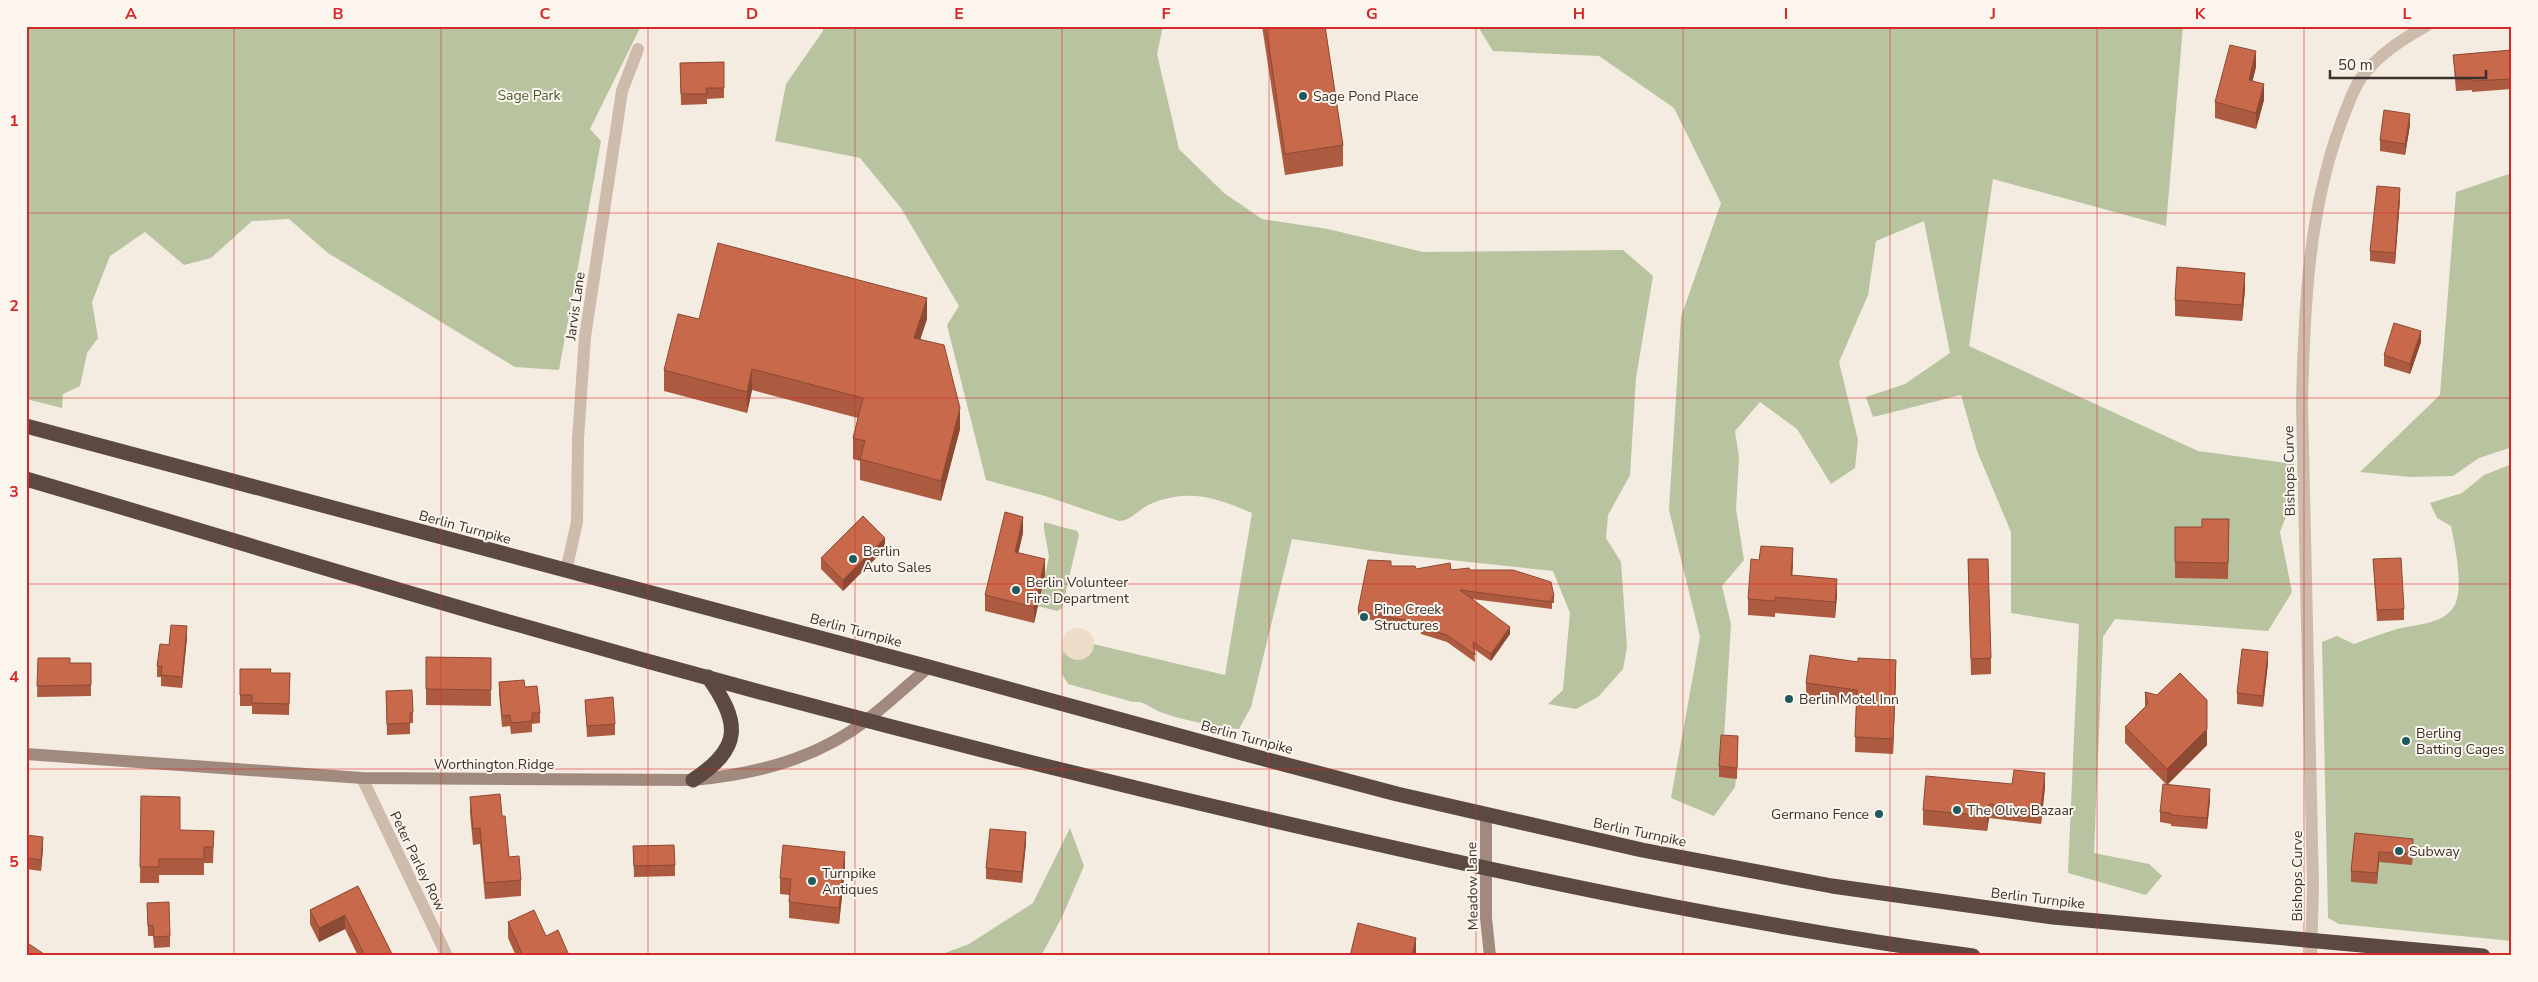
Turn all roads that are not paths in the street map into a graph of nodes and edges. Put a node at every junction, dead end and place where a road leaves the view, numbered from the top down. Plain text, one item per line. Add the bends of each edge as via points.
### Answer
1 (2426, 26) edge
2 (638, 49) dead end
3 (26, 426) edge
4 (26, 479) edge
5 (566, 571) junction
6 (930, 667) junction
7 (708, 677) junction
8 (867, 720) junction
9 (26, 754) edge
10 (362, 778) junction
11 (693, 780) junction
12 (1486, 815) junction
13 (1485, 868) junction
14 (2312, 940) junction
15 (447, 956) edge
16 (1490, 956) edge
17 (1972, 956) edge
18 (2311, 956) edge
19 (2483, 956) edge

1 - 14 street, Bishops Curve via 2380,56 2360,79 2330,153 2318,204 2309,269 2303,336 2302,405
2 - 5 street, Jarvis Lane via 622,91 585,337 578,439 577,522
3 - 5 highway, Berlin Turnpike
4 - 7 highway via 402,592
5 - 6 highway, Berlin Turnpike
6 - 8 street, Worthington Ridge
6 - 12 highway, Berlin Turnpike via 1242,753
7 - 8 highway
7 - 11 highway via 730,714 731,734 727,751 714,766
8 - 11 street, Worthington Ridge via 799,758 738,776
8 - 13 highway via 1182,800
9 - 10 street, Worthington Ridge
10 - 11 street, Worthington Ridge
10 - 15 street, Peter Parley Row
12 - 13 street, Meadow Lane
12 - 14 highway, Berlin Turnpike via 1642,850 1841,888 2054,917
13 - 16 street, Meadow Lane
13 - 17 highway via 1706,913
14 - 18 street, Bishops Curve
14 - 19 highway, Berlin Turnpike

